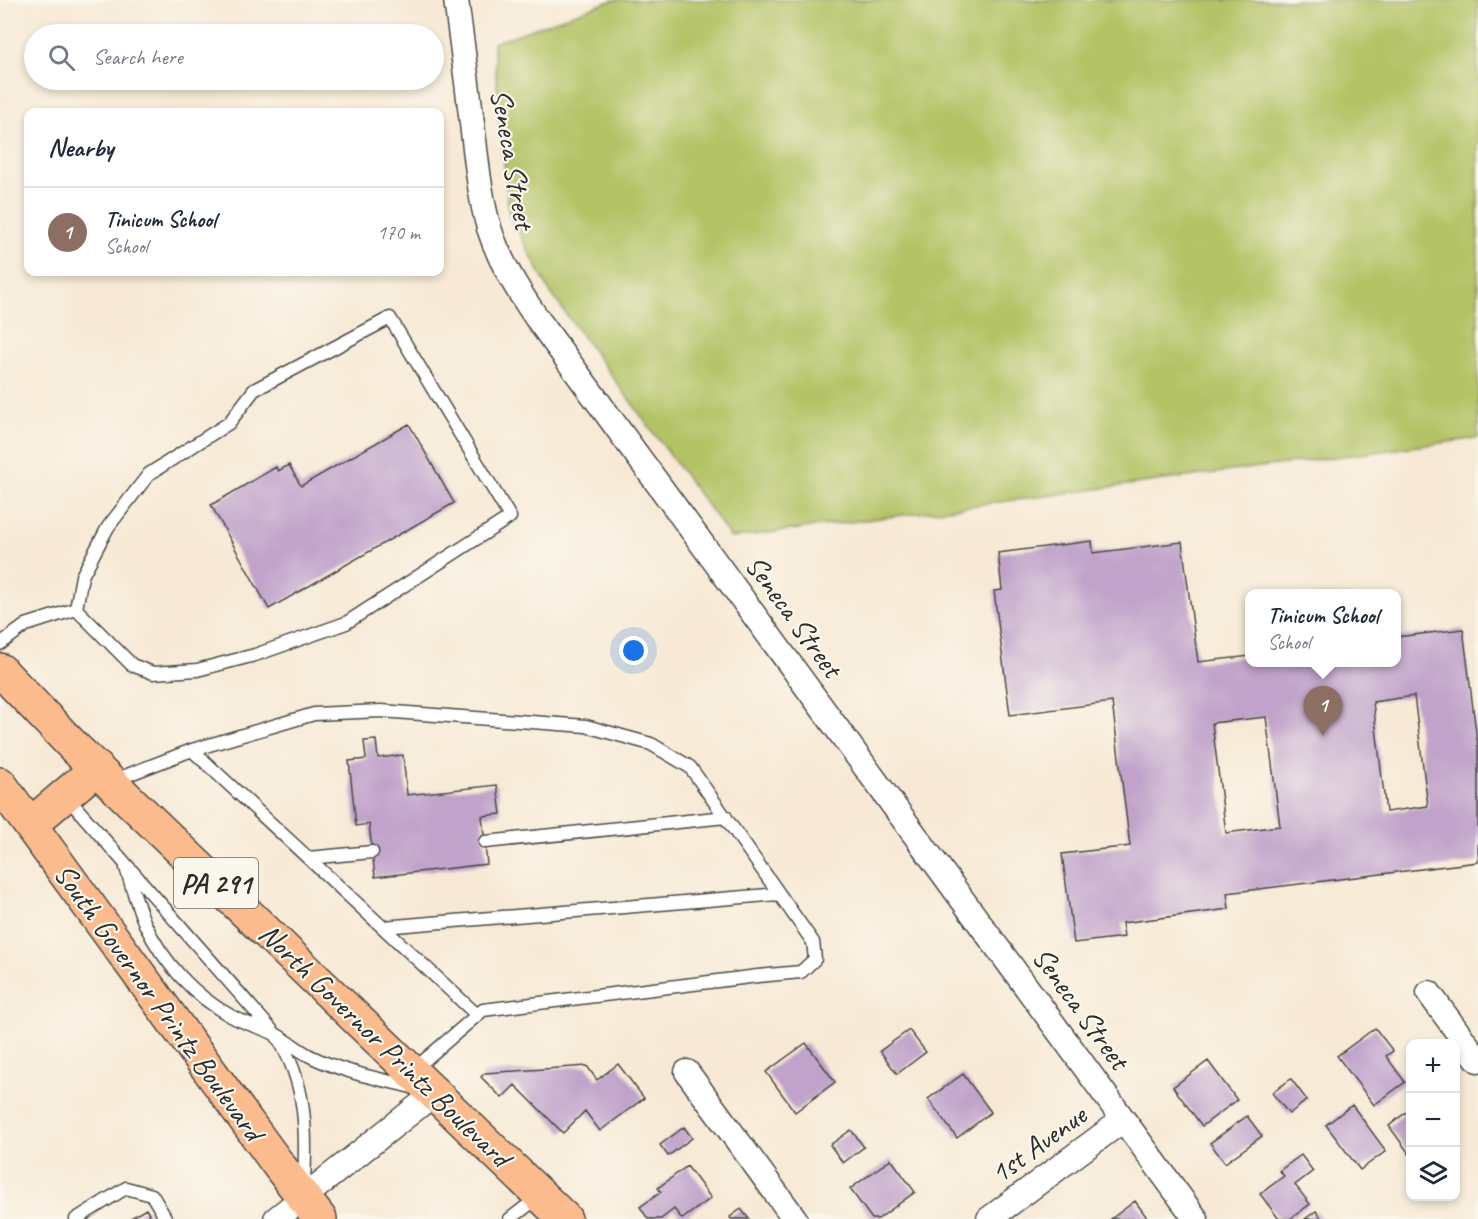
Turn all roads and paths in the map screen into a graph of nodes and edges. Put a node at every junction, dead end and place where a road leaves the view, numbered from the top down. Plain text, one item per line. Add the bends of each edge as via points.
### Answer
1 (456, 0) edge
2 (76, 609) junction
3 (0, 644) edge
4 (0, 670) edge
5 (192, 750) junction
6 (104, 775) junction
7 (0, 784) edge
8 (65, 795) junction
9 (726, 817) junction
10 (30, 825) junction
11 (485, 842) dead end
12 (372, 852) dead end
13 (308, 858) junction
14 (124, 862) junction
15 (779, 894) junction
16 (383, 927) junction
17 (1429, 993) dead end
18 (477, 1015) junction
19 (276, 1035) junction
20 (1478, 1060) edge
21 (687, 1072) dead end
22 (423, 1082) junction
23 (1124, 1120) junction
24 (541, 1196) junction
25 (312, 1208) edge
26 (76, 1219) edge
27 (166, 1219) edge
28 (276, 1219) edge
29 (510, 1219) edge
30 (565, 1219) edge
31 (795, 1219) edge
32 (989, 1219) edge
33 (1196, 1219) edge

1 - 23 street, Seneca Street via 485,212 514,284
2 - 2 lane via 132,664 153,673 197,670 255,655 346,623 510,518 390,318 254,390 229,423 149,474 108,527 82,576
2 - 3 lane via 26,625
4 - 6 main road, North Governor Printz Boulevard / PA 291
5 - 6 lane
5 - 9 lane via 314,714 381,711 586,726 651,744 690,767
5 - 13 lane
6 - 8 main road
6 - 22 main road, North Governor Printz Boulevard / PA 291
7 - 10 main road, South Governor Printz Boulevard
8 - 10 main road
8 - 14 lane
9 - 11 lane
9 - 15 lane
10 - 25 main road, South Governor Printz Boulevard
12 - 13 lane
13 - 16 lane
14 - 19 lane
14 - 19 lane via 145,924 179,975 219,1009
15 - 16 lane
15 - 18 lane via 813,942 815,959 801,972 483,1010
16 - 18 lane
17 - 20 street
18 - 22 lane
19 - 22 lane via 323,1062 362,1074
19 - 25 lane via 291,1062 303,1108
21 - 31 street
22 - 24 main road, North Governor Printz Boulevard / PA 291
22 - 25 street
23 - 32 street, 1st Avenue
23 - 33 street, Seneca Street
24 - 29 lane
24 - 30 main road, North Governor Printz Boulevard / PA 291
25 - 28 street
26 - 27 lane via 126,1188 152,1195

